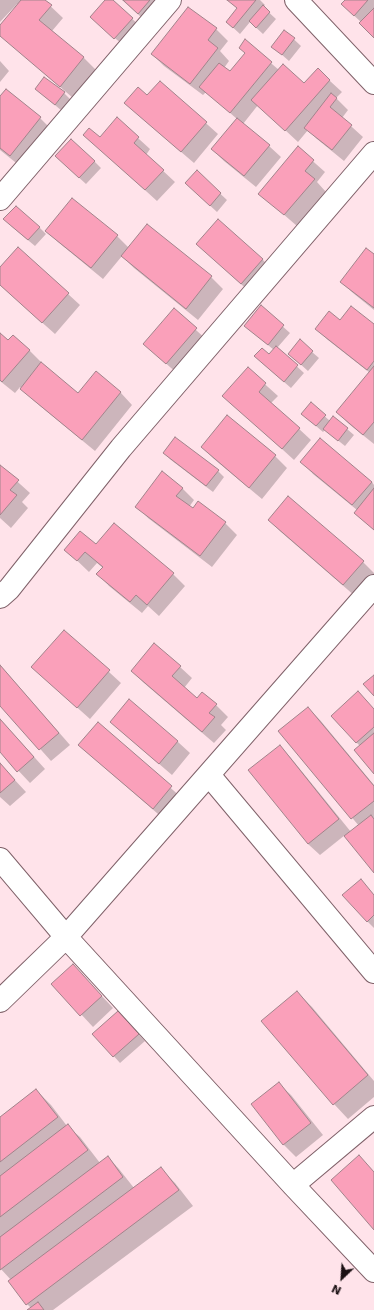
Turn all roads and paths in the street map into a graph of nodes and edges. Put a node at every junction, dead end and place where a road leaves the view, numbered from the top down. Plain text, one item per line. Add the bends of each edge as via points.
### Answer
1 (170, 0) edge
2 (296, 0) edge
3 (374, 83) edge
4 (374, 153) edge
5 (0, 199) edge
6 (372, 592) edge
7 (0, 597) edge
8 (209, 775) junction
9 (0, 859) edge
10 (66, 937) junction
11 (374, 972) edge
12 (0, 1001) edge
13 (374, 1117) edge
14 (293, 1185) junction
15 (374, 1271) edge

1 - 5 street
2 - 3 street
4 - 7 street via 121,448
6 - 8 street
8 - 10 street
8 - 11 street
9 - 10 street
10 - 12 street
10 - 14 street
13 - 14 street
14 - 15 street

